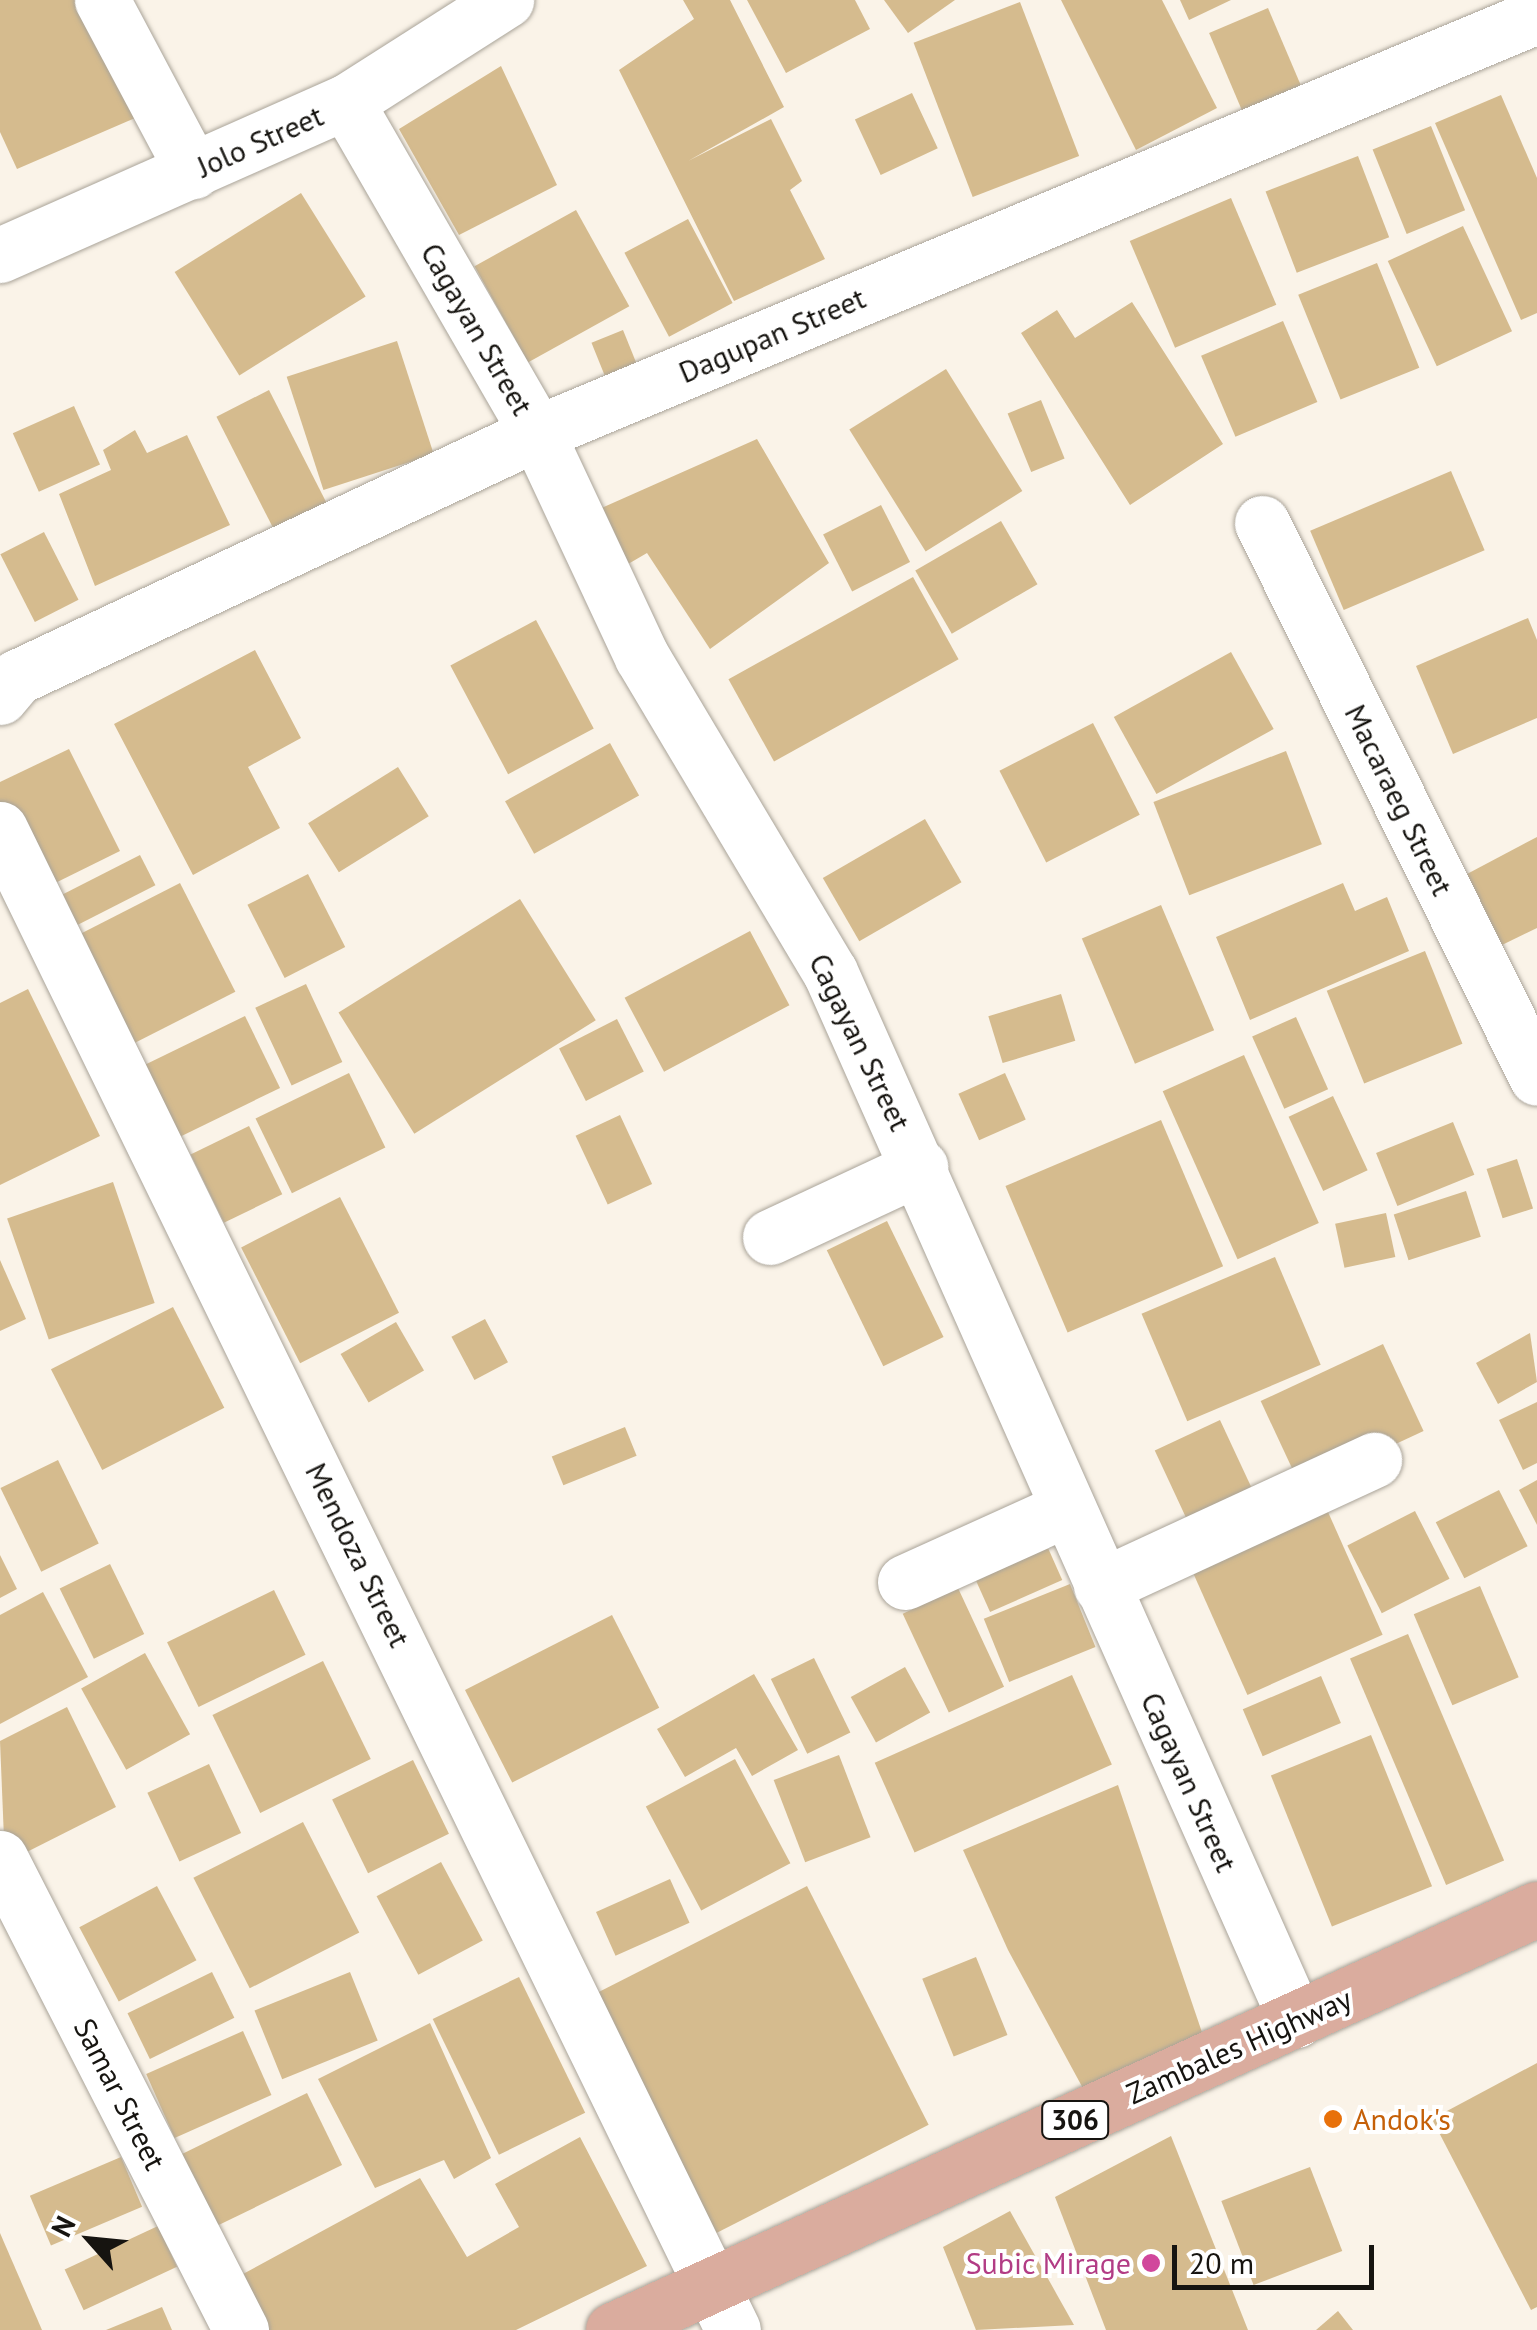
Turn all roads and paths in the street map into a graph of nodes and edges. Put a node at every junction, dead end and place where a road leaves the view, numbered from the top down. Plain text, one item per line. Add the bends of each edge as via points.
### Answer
1 (102, 0) edge
2 (506, 0) edge
3 (1537, 16) edge
4 (346, 102) junction
5 (192, 171) junction
6 (0, 255) edge
7 (537, 432) junction
8 (1262, 522) dead end
9 (9, 687) edge
10 (0, 829) edge
11 (1537, 1078) edge
12 (920, 1167) junction
13 (770, 1237) dead end
14 (1374, 1460) dead end
15 (1067, 1508) junction
16 (905, 1582) dead end
17 (1101, 1586) junction
18 (0, 1858) edge
19 (1537, 1909) edge
20 (1296, 2020) junction
21 (722, 2307) edge
22 (241, 2330) edge
23 (613, 2330) edge

1 - 5 street
2 - 4 street, Jolo Street
3 - 7 street, Dagupan Street
4 - 5 street, Jolo Street
4 - 7 street, Cagayan Street
5 - 6 street, Jolo Street
7 - 9 street, Dagupan Street
7 - 12 street, Cagayan Street via 642,657 830,972
8 - 11 street, Macaraeg Street
10 - 21 street, Mendoza Street
12 - 13 street
12 - 15 street, Cagayan Street
14 - 17 street
15 - 16 street
15 - 17 street, Cagayan Street
17 - 20 street, Cagayan Street
18 - 22 street, Samar Street
19 - 20 main road, Zambales Highway / 306
20 - 21 main road, Zambales Highway / 306
21 - 23 main road, Zambales Highway / 306

